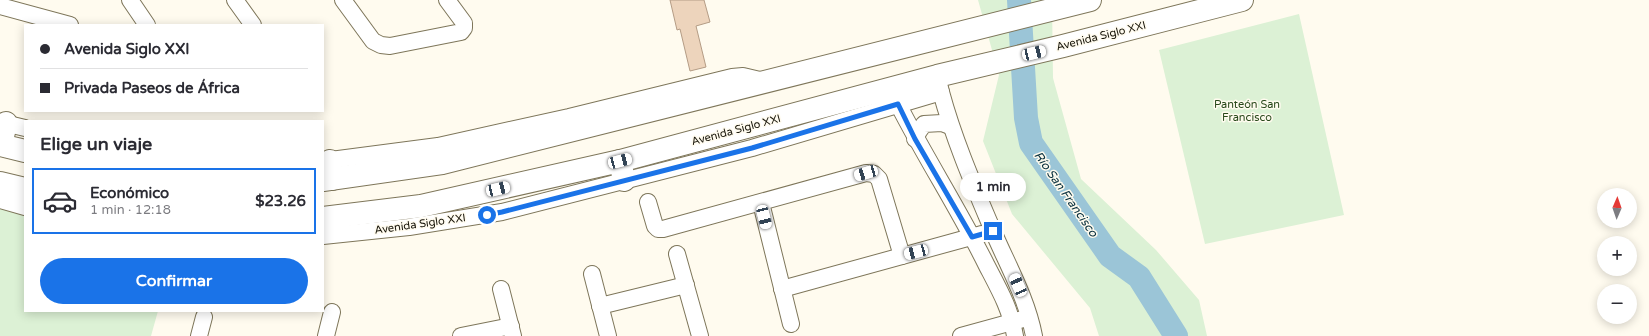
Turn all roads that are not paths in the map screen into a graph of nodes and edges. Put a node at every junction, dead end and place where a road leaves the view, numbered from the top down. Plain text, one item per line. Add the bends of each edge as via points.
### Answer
1 (130, 0) edge
2 (236, 0) edge
3 (343, 0) edge
4 (447, 0) edge
5 (1090, 0) edge
6 (1242, 0) edge
7 (0, 6) edge
8 (66, 24) edge
9 (146, 24) edge
10 (252, 24) edge
11 (939, 84) junction
12 (898, 104) junction
13 (10, 124) edge
14 (950, 126) junction
15 (915, 139) junction
16 (0, 145) edge
17 (24, 151) edge
18 (327, 170) edge
19 (622, 170) junction
20 (0, 183) edge
21 (24, 189) edge
22 (0, 200) edge
23 (648, 202) dead end
24 (761, 203) junction
25 (24, 206) edge
26 (324, 218) edge
27 (993, 231) junction
28 (324, 236) edge
29 (972, 237) junction
30 (677, 254) dead end
31 (902, 256) junction
32 (592, 274) dead end
33 (686, 285) junction
34 (501, 289) dead end
35 (782, 289) junction
36 (600, 306) junction
37 (332, 312) dead end
38 (204, 317) dead end
39 (1030, 317) junction
40 (791, 324) dead end
41 (1014, 329) edge
42 (512, 331) edge
43 (200, 336) edge
44 (326, 336) edge
45 (461, 336) edge
46 (608, 336) edge
47 (700, 336) edge
48 (961, 336) edge
49 (1034, 336) edge

1 - 9 street
2 - 10 street
3 - 4 street via 374,41 390,46 461,32 464,23
5 - 18 highway via 768,82 440,154
6 - 11 highway, Avenida Siglo XXI via 992,62
7 - 8 street
11 - 12 street, Avenida Siglo XXI
11 - 14 street
11 - 19 highway, Avenida Siglo XXI
12 - 15 street
12 - 19 street, Avenida Siglo XXI via 752,148
13 - 16 highway
14 - 15 street via 942,123 924,124
14 - 27 street
15 - 29 street
16 - 17 highway
19 - 26 highway, Avenida Siglo XXI via 421,206
19 - 28 street, Avenida Siglo XXI via 502,212 409,227
20 - 21 highway
22 - 25 street
23 - 24 street via 658,229
24 - 31 street via 866,173 874,174 879,179
24 - 35 street
27 - 29 street
27 - 39 street
29 - 31 street
29 - 41 street via 1008,307
30 - 33 street
31 - 35 street
32 - 36 street
33 - 36 street
33 - 47 street
34 - 42 street
35 - 40 street
36 - 46 street
37 - 44 street
38 - 43 street
39 - 41 street
39 - 49 street
41 - 48 street
42 - 45 street

